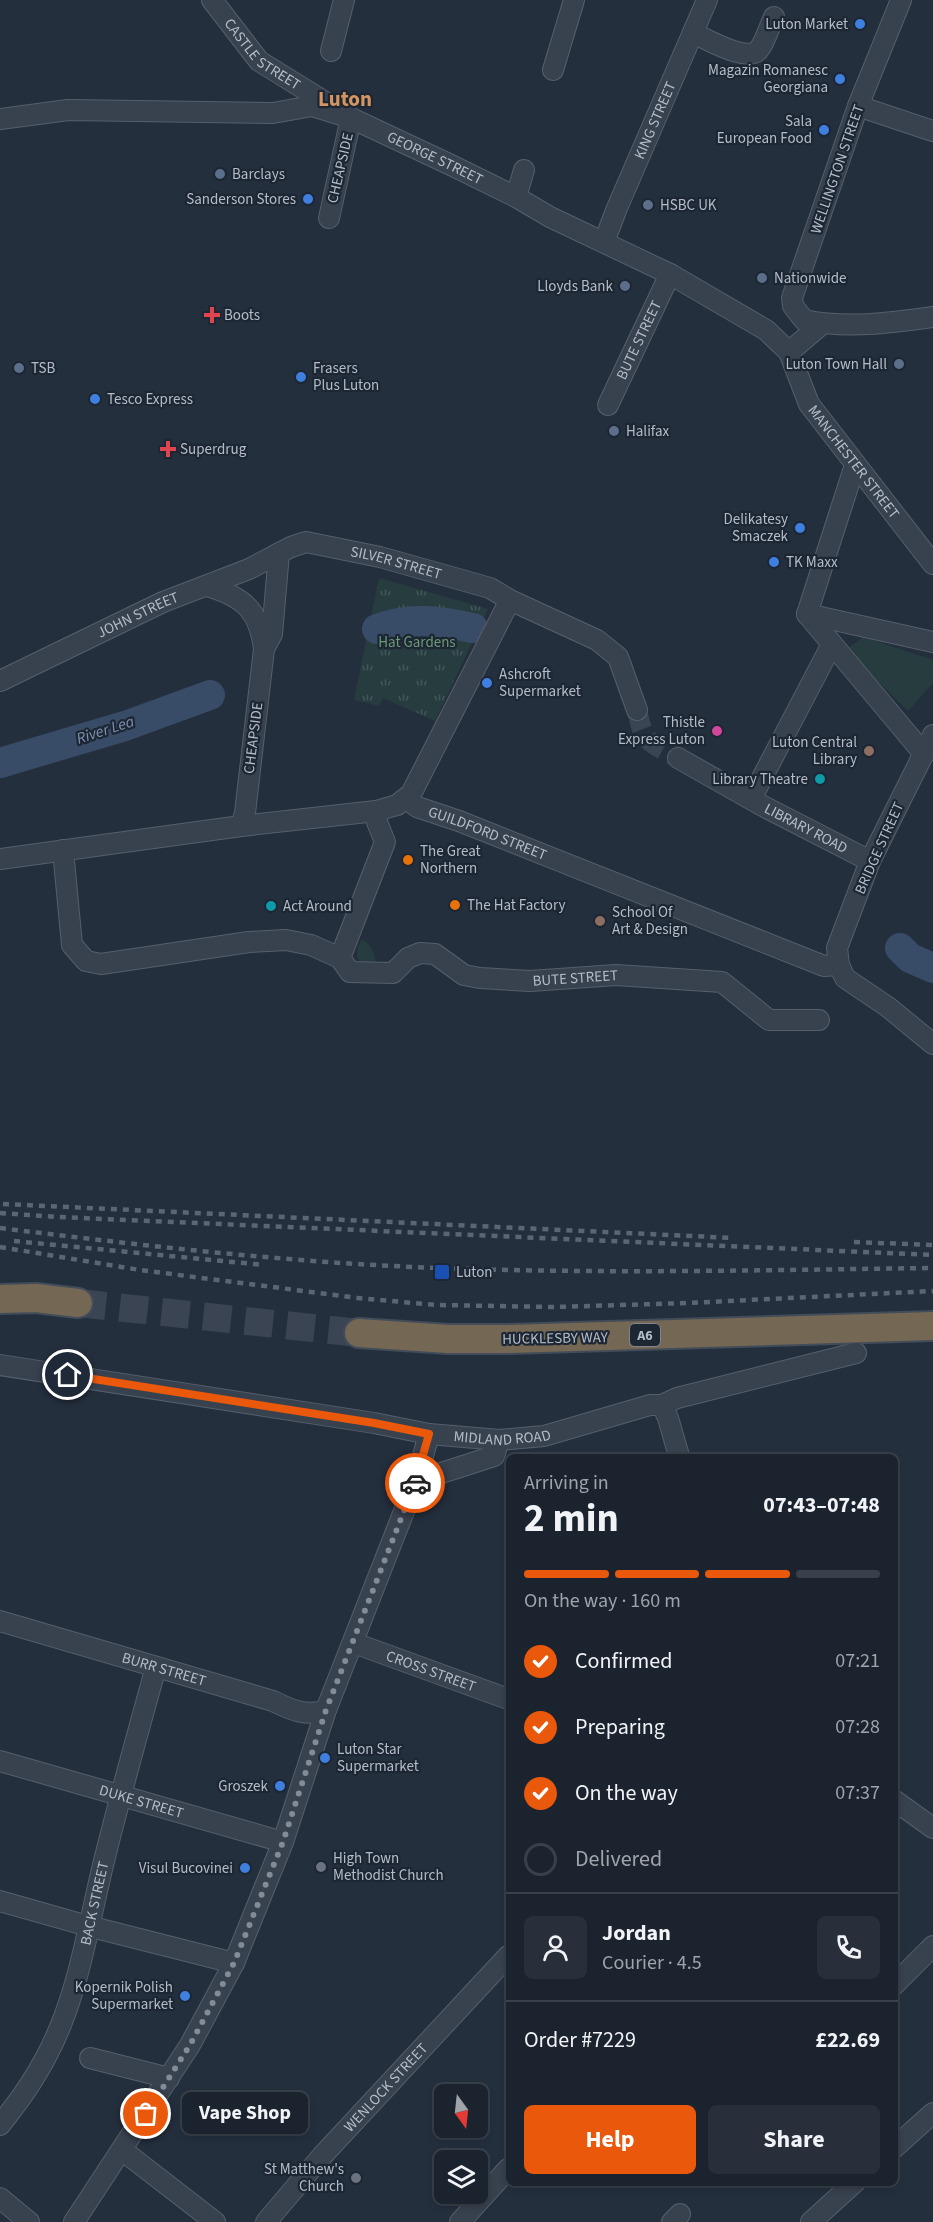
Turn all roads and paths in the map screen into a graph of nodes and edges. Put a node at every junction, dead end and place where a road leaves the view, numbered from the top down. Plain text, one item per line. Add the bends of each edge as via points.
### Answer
1 (212, 0) edge
2 (344, 0) edge
3 (574, 0) edge
4 (707, 0) edge
5 (901, 0) edge
6 (774, 17) dead end
7 (693, 33) junction
8 (331, 51) dead end
9 (553, 70) dead end
10 (858, 106) junction
11 (351, 118) junction
12 (0, 119) edge
13 (933, 131) edge
14 (524, 170) dead end
15 (516, 197) junction
16 (329, 218) dead end
17 (604, 242) junction
18 (670, 274) junction
19 (933, 317) edge
20 (822, 324) junction
21 (789, 352) junction
22 (608, 405) dead end
23 (855, 465) junction
24 (279, 554) junction
25 (933, 564) edge
26 (207, 586) junction
27 (510, 600) junction
28 (807, 614) junction
29 (933, 642) edge
30 (832, 644) junction
31 (264, 649) junction
32 (0, 681) edge
33 (637, 710) tunnel mouth
34 (933, 735) edge
35 (924, 754) junction
36 (678, 758) tunnel mouth
37 (407, 799) junction
38 (751, 799) junction
39 (376, 811) junction
40 (241, 826) junction
41 (63, 850) junction
42 (0, 860) edge
43 (870, 861) junction
44 (340, 958) junction
45 (839, 965) junction
46 (819, 1020) dead end
47 (933, 1044) edge
48 (0, 1299) edge
49 (78, 1303) tunnel mouth
50 (932, 1326) edge
51 (359, 1333) tunnel mouth
52 (856, 1353) dead end
53 (0, 1365) edge
54 (662, 1405) junction
55 (429, 1434) junction
56 (499, 1440) junction
57 (678, 1454) edge
58 (417, 1478) junction
59 (0, 1621) edge
60 (354, 1642) junction
61 (156, 1667) junction
62 (506, 1697) edge
63 (326, 1710) junction
64 (0, 1761) edge
65 (121, 1794) junction
66 (898, 1803) edge
67 (933, 1828) edge
68 (283, 1842) junction
69 (0, 1901) edge
70 (88, 1926) junction
71 (933, 1946) edge
72 (506, 1958) edge
73 (234, 1963) junction
74 (898, 1981) edge
75 (90, 2058) dead end
76 (169, 2078) junction
77 (933, 2113) edge
78 (0, 2125) edge
79 (898, 2144) edge
80 (123, 2150) junction
81 (506, 2171) edge
82 (851, 2186) edge
83 (0, 2198) edge
84 (29, 2222) edge
85 (74, 2222) edge
86 (214, 2222) edge
87 (266, 2222) edge
88 (460, 2222) edge
89 (811, 2222) edge

1 - 11 street, CASTLE STREET via 259,61
2 - 8 street
3 - 9 street
4 - 7 street, KING STREET
5 - 10 street, WELLINGTON STREET
6 - 7 street via 759,51 752,55 743,55
7 - 17 street, KING STREET
10 - 13 street
10 - 20 street, WELLINGTON STREET via 792,298 804,320
11 - 12 street, GEORGE STREET via 312,106 273,113 68,110
11 - 15 street, GEORGE STREET
11 - 16 street, CHEAPSIDE
14 - 15 street
15 - 17 street, GEORGE STREET via 550,218
17 - 18 street, GEORGE STREET
18 - 21 street, GEORGE STREET via 766,330
18 - 22 street, BUTE STREET
19 - 20 street via 870,325
20 - 21 street
21 - 23 street, MANCHESTER STREET via 809,404
23 - 25 street, MANCHESTER STREET
23 - 28 street
24 - 26 street, JOHN STREET
24 - 27 street, SILVER STREET via 306,542 316,543 434,571 490,588
24 - 31 street via 272,634
26 - 31 street via 243,601 261,631
26 - 32 street, JOHN STREET via 163,602
27 - 33 street via 597,640 612,651 622,666
27 - 37 street
28 - 29 street
28 - 30 street
30 - 35 street
30 - 38 street
31 - 40 street, CHEAPSIDE
34 - 35 street, BRIDGE STREET
35 - 43 street, BRIDGE STREET
36 - 38 street, LIBRARY ROAD
37 - 39 street
37 - 45 street, GUILDFORD STREET via 417,807 824,966
38 - 43 street, LIBRARY ROAD
39 - 40 street
39 - 44 street via 385,842
40 - 41 street
41 - 42 street
41 - 44 street, BUTE STREET via 70,938 86,962 101,964 286,940 311,945
43 - 45 street, BRIDGE STREET via 837,948
44 - 46 street, BUTE STREET via 350,972 393,973 408,958 420,953 435,954 464,975 480,978 530,981 616,975 722,982 769,1020
45 - 47 street via 845,978
48 - 49 highway
50 - 51 highway, HUCKLESBY WAY / A6 via 509,1339
52 - 54 street, MIDLAND ROAD
53 - 55 street, MIDLAND ROAD
54 - 56 street, MIDLAND ROAD via 650,1405 544,1436
54 - 57 street
55 - 56 street, MIDLAND ROAD
55 - 58 street
56 - 58 street via 494,1456
58 - 60 street
59 - 61 street, BURR STREET
60 - 62 street, CROSS STREET
60 - 63 street
61 - 63 street, BURR STREET via 273,1701 288,1709 309,1714
61 - 65 street, BACK STREET
63 - 68 street
64 - 65 street, DUKE STREET
65 - 68 street, DUKE STREET
65 - 70 street, BACK STREET
66 - 67 street
68 - 73 street
69 - 70 street
70 - 73 street
70 - 78 street, BACK STREET via 78,1971 47,2056
71 - 74 street
72 - 87 street, WENLOCK STREET
73 - 76 street
75 - 76 street
76 - 80 street
77 - 79 street
80 - 85 street
80 - 86 street
81 - 88 street
82 - 89 street
83 - 84 street

